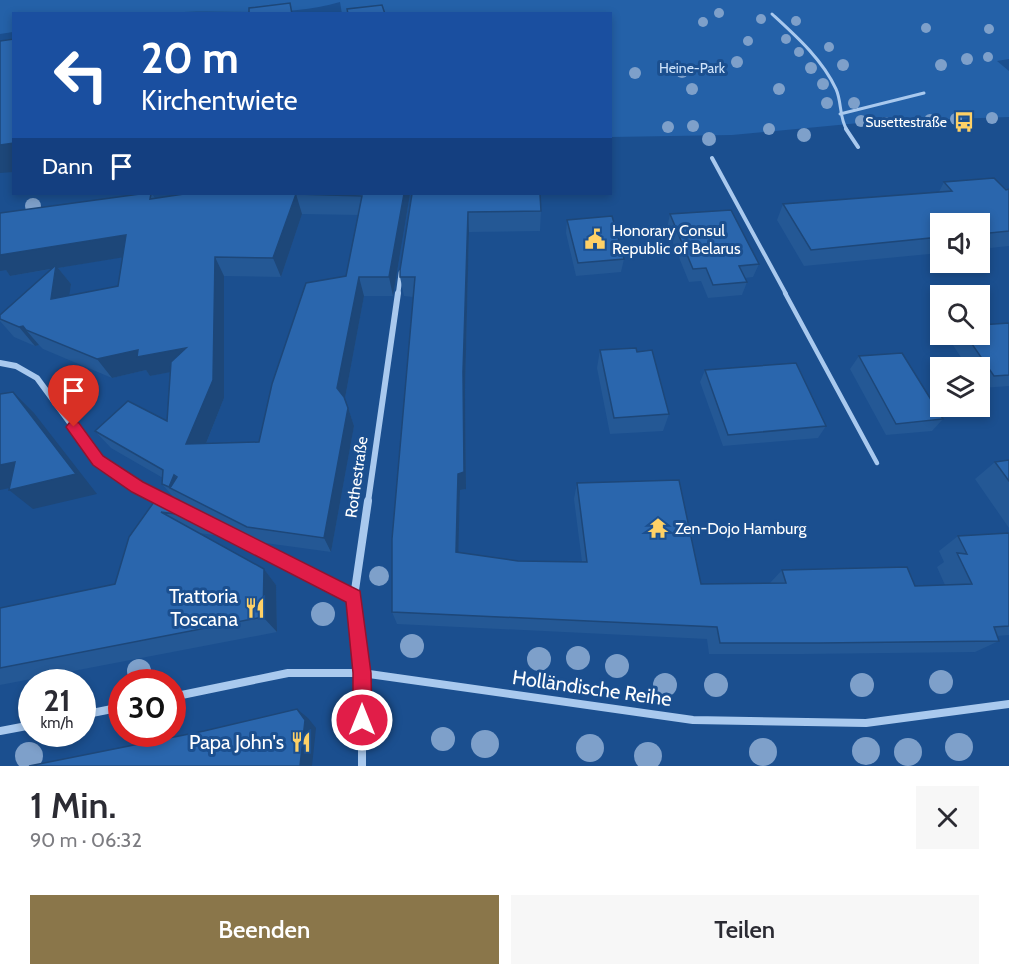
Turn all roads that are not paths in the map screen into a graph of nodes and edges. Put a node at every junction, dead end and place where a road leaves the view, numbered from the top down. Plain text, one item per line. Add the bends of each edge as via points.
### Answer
1 (772, 14) dead end
2 (924, 93) dead end
3 (840, 114) junction
4 (858, 147) dead end
5 (712, 158) dead end
6 (403, 263) edge
7 (0, 363) edge
8 (877, 463) dead end
9 (168, 503) edge
10 (199, 519) edge
11 (354, 597) junction
12 (362, 673) junction
13 (186, 693) edge
14 (1009, 704) edge
15 (18, 728) edge
16 (0, 731) edge
17 (362, 766) edge

1 - 3 lane via 804,44 825,71 837,91
2 - 3 lane
3 - 4 lane
5 - 8 lane
6 - 11 street, Rothestraße
7 - 9 street via 16,366 37,378 98,460
10 - 11 street
11 - 12 street, Rothestraße
12 - 13 street, Holländische Reihe via 288,673
12 - 14 street, Holländische Reihe via 693,720 866,723
12 - 17 street, Rothestraße
15 - 16 street

